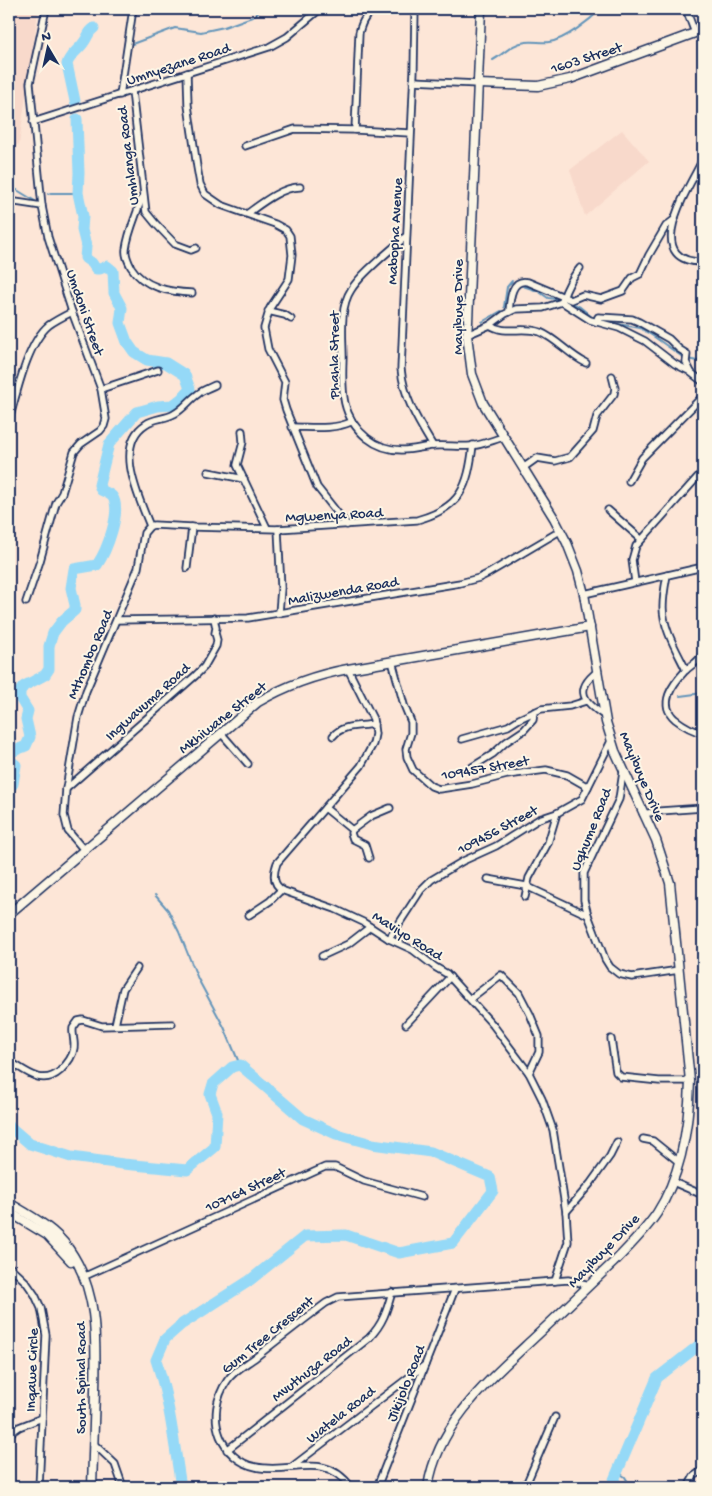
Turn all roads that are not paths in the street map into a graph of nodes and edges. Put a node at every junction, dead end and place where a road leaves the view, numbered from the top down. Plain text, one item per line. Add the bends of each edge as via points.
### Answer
1 (46, 9) edge
2 (133, 9) edge
3 (320, 9) edge
4 (378, 9) edge
5 (415, 9) edge
6 (481, 9) edge
7 (686, 9) edge
8 (699, 32) edge
9 (187, 73) junction
10 (413, 82) junction
11 (478, 84) junction
12 (132, 92) junction
13 (120, 95) junction
14 (33, 122) junction
15 (355, 130) junction
16 (410, 134) junction
17 (245, 146) dead end
18 (703, 159) edge
19 (300, 186) dead end
20 (143, 196) junction
21 (9, 201) edge
22 (42, 206) junction
23 (248, 213) junction
24 (675, 219) junction
25 (406, 237) junction
26 (196, 248) dead end
27 (703, 262) edge
28 (580, 268) dead end
29 (192, 293) dead end
30 (563, 300) junction
31 (268, 311) junction
32 (72, 312) junction
33 (509, 312) junction
34 (291, 318) dead end
35 (597, 319) junction
36 (490, 325) junction
37 (468, 335) junction
38 (586, 363) dead end
39 (158, 370) dead end
40 (691, 372) junction
41 (612, 376) dead end
42 (703, 382) edge
43 (215, 385) dead end
44 (101, 389) junction
45 (703, 396) edge
46 (9, 420) edge
47 (351, 422) junction
48 (292, 427) junction
49 (242, 432) dead end
50 (504, 437) junction
51 (433, 446) junction
52 (473, 446) junction
53 (523, 468) junction
54 (703, 471) edge
55 (208, 472) dead end
56 (244, 479) junction
57 (629, 481) dead end
58 (608, 510) dead end
59 (347, 525) junction
60 (150, 526) junction
61 (192, 528) junction
62 (267, 528) junction
63 (278, 529) junction
64 (560, 531) junction
65 (641, 539) junction
66 (703, 567) edge
67 (187, 568) dead end
68 (667, 575) junction
69 (635, 582) junction
70 (584, 594) junction
71 (26, 602) dead end
72 (279, 613) junction
73 (214, 618) junction
74 (117, 620) junction
75 (590, 627) junction
76 (703, 652) edge
77 (392, 661) junction
78 (348, 668) junction
79 (686, 670) junction
80 (598, 671) junction
81 (586, 701) junction
82 (534, 712) junction
83 (605, 716) junction
84 (374, 724) junction
85 (222, 733) junction
86 (703, 733) edge
87 (333, 736) dead end
88 (462, 739) dead end
89 (611, 741) junction
90 (248, 764) dead end
91 (472, 767) dead end
92 (623, 772) junction
93 (588, 787) junction
94 (66, 789) junction
95 (325, 808) junction
96 (390, 808) dead end
97 (703, 808) edge
98 (558, 813) junction
99 (643, 814) junction
100 (352, 830) junction
101 (84, 850) junction
102 (369, 858) dead end
103 (488, 879) dead end
104 (526, 886) junction
105 (281, 890) junction
106 (526, 897) dead end
107 (9, 914) edge
108 (249, 915) dead end
109 (588, 915) junction
110 (370, 927) junction
111 (389, 939) junction
112 (322, 956) dead end
113 (137, 968) dead end
114 (679, 970) junction
115 (450, 977) junction
116 (470, 999) junction
117 (172, 1024) dead end
118 (406, 1024) dead end
119 (115, 1025) junction
120 (611, 1040) dead end
121 (9, 1061) edge
122 (529, 1073) junction
123 (690, 1081) junction
124 (642, 1139) dead end
125 (616, 1142) dead end
126 (680, 1162) junction
127 (673, 1182) junction
128 (703, 1195) edge
129 (422, 1197) dead end
130 (9, 1204) edge
131 (9, 1212) edge
132 (566, 1212) junction
133 (9, 1266) edge
134 (82, 1274) junction
135 (555, 1281) junction
136 (590, 1285) junction
137 (455, 1288) junction
138 (392, 1292) junction
139 (426, 1364) junction
140 (555, 1417) dead end
141 (42, 1418) junction
142 (9, 1434) edge
143 (94, 1444) junction
144 (227, 1450) junction
145 (293, 1467) junction
146 (703, 1470) edge
147 (39, 1487) edge
148 (92, 1487) edge
149 (123, 1487) edge
150 (351, 1487) edge
151 (377, 1487) edge
152 (428, 1487) edge
153 (525, 1487) edge
154 (688, 1487) edge

1 - 14 street, Umdoni Street via 30,83
2 - 13 street
3 - 9 street, Umnyezane Road via 287,38 269,47
4 - 15 street via 361,22
5 - 10 street, Mabopha Avenue
6 - 11 street, Mayibuye Drive
7 - 8 street
8 - 11 street, 1603 Street via 553,84
9 - 12 street, Umnyezane Road
9 - 23 street via 188,104 202,188 216,203
10 - 11 street, 1603 Street
10 - 16 street, Mabopha Avenue
11 - 37 street, Mayibuye Drive
12 - 13 street, Umnyezane Road
12 - 20 street, Umhlanga Road
13 - 14 street, Umnyezane Road
14 - 22 street, Umdoni Street
15 - 16 street
15 - 17 street via 295,129
16 - 25 street, Mabopha Avenue
18 - 24 street
19 - 23 street via 288,188
20 - 26 street, Umhlanga Road via 146,212 172,241 191,250
20 - 29 street via 127,242 128,262 146,282 169,291
21 - 22 street
22 - 32 street, Umdoni Street via 48,237
23 - 31 street via 286,230 290,236 289,281
24 - 27 street via 670,239 675,250 689,260
24 - 30 street via 663,229 640,274 632,278 623,291 601,299 582,295
25 - 47 street, Phahla Street via 351,289 347,297 342,377
25 - 51 street, Mabopha Avenue via 402,378 413,414
28 - 30 street via 566,289
30 - 33 street via 543,308 519,308
30 - 33 street via 522,282 516,284 512,293
30 - 35 street via 585,318
31 - 34 street
31 - 48 street via 265,338 285,382 283,400
32 - 44 street, Umdoni Street
32 - 46 street via 39,335 31,350
33 - 36 street
35 - 40 street via 632,334
35 - 40 street via 639,322 687,354
36 - 37 street
36 - 38 street via 499,330 541,332
37 - 50 street, Mayibuye Drive via 472,374 483,403
39 - 44 street
40 - 42 street
41 - 53 street via 614,394 598,416 593,431 570,457 557,460 536,458
43 - 60 street via 174,414 146,423 134,434 129,460
44 - 71 street, Umdoni Street via 106,413 104,426 74,452
45 - 57 street via 642,458
47 - 48 street via 332,427
47 - 51 street via 369,440 388,449
48 - 59 street via 317,487
49 - 56 street via 237,465
50 - 52 street
50 - 53 street, Mayibuye Drive
51 - 52 street
52 - 59 street, Mgwenya Road via 469,472 461,493 438,513 417,520
53 - 64 street, Mayibuye Drive
54 - 65 street
55 - 56 street
56 - 62 street
58 - 65 street
59 - 63 street, Mgwenya Road
60 - 61 street, Mgwenya Road
60 - 74 street, Mthombo Road via 144,533 138,568
61 - 62 street, Mgwenya Road
61 - 67 street
62 - 63 street, Mgwenya Road
63 - 72 street
64 - 70 street, Mayibuye Drive via 574,559
64 - 72 street, Malizwenda Road via 489,573 470,580
65 - 69 street via 632,555
66 - 68 street
68 - 69 street
68 - 79 street via 664,620
69 - 70 street
70 - 75 street, Mayibuye Drive
72 - 73 street, Malizwenda Road via 248,618
73 - 74 street, Malizwenda Road
73 - 94 street, Ingwavuma Road via 217,643 204,667
74 - 94 street, Mthombo Road via 80,705
75 - 77 street, Mkhiwane Street
75 - 80 street, Mayibuye Drive
76 - 79 street via 697,662
77 - 78 street, Mkhiwane Street
77 - 93 street, 109457 Street via 411,722 407,757 413,770 431,786 440,789 546,770 568,776
78 - 84 street
78 - 85 street, Mkhiwane Street via 288,685 258,702
79 - 86 street via 668,695 667,708 680,723
80 - 81 street via 586,682
80 - 83 street, Mayibuye Drive
81 - 82 street
81 - 83 street
82 - 88 street via 508,726
82 - 91 street via 533,720 524,730
83 - 89 street, Mayibuye Drive
84 - 87 street via 346,727
84 - 95 street via 375,734 369,754
85 - 90 street
85 - 101 street, Mkhiwane Street
89 - 92 street, Mayibuye Drive
89 - 93 street, 109456 Street
92 - 99 street, Mayibuye Drive
92 - 109 street, Uqhume Road via 620,799 584,873 584,900
93 - 98 street, 109456 Street via 582,799
94 - 101 street, Mthombo Road via 64,815 68,831
95 - 100 street
95 - 105 street via 276,863 274,877
96 - 100 street via 371,816
97 - 99 street
98 - 104 street via 548,843
98 - 111 street, 109456 Street via 539,820 431,880
99 - 114 street, Mayibuye Drive via 670,882
100 - 102 street via 353,839 364,845
101 - 107 street, Mkhiwane Street
103 - 104 street
104 - 106 street
104 - 109 street
105 - 108 street
105 - 110 street, Maviyo Road via 335,909
109 - 114 street, Uqhume Road via 605,959 619,974 632,977
110 - 111 street, Maviyo Road
110 - 112 street via 348,944
111 - 115 street, Maviyo Road via 413,950
113 - 119 street via 123,989
114 - 123 street, Mayibuye Drive
115 - 116 street, Maviyo Road
115 - 118 street
116 - 122 street, Maviyo Road
116 - 122 street via 501,975 520,993 540,1041 537,1058
117 - 119 street
119 - 121 street via 78,1021 73,1028 71,1058 47,1079 34,1076
120 - 123 street via 616,1072 621,1077
122 - 132 street, Maviyo Road via 553,1130
123 - 126 street, Mayibuye Drive via 687,1126
124 - 126 street via 651,1139
125 - 132 street via 610,1156
126 - 127 street, Mayibuye Drive
127 - 128 street
127 - 136 street, Mayibuye Drive via 646,1228
129 - 134 street, 107164 Street via 358,1179 335,1167 325,1167
130 - 134 street, South Spinal Road via 40,1221 57,1236 68,1248
131 - 134 street, South Spinal Road via 47,1235
132 - 135 street, Maviyo Road via 568,1242
133 - 141 street, Inqawe Circle via 26,1282 42,1308 46,1354
134 - 143 street, South Spinal Road via 95,1323
135 - 136 street, Gum Tree Crescent
135 - 137 street, Gum Tree Crescent
136 - 152 street, Mayibuye Drive via 492,1377 462,1411 442,1444
137 - 138 street, Gum Tree Crescent
137 - 139 street, Jikijolo Road
138 - 144 street, Mvuthuza Road via 382,1323 370,1338
138 - 144 street, Gum Tree Crescent via 332,1299 227,1380 216,1405 218,1430
139 - 145 street, Watela Road
139 - 151 street, Jikijolo Road
140 - 153 street
141 - 142 street
141 - 147 street, Inqawe Circle
143 - 148 street, South Spinal Road
143 - 149 street via 115,1464
144 - 145 street via 238,1460 254,1467
145 - 150 street via 324,1466 341,1476
146 - 154 street via 694,1476

